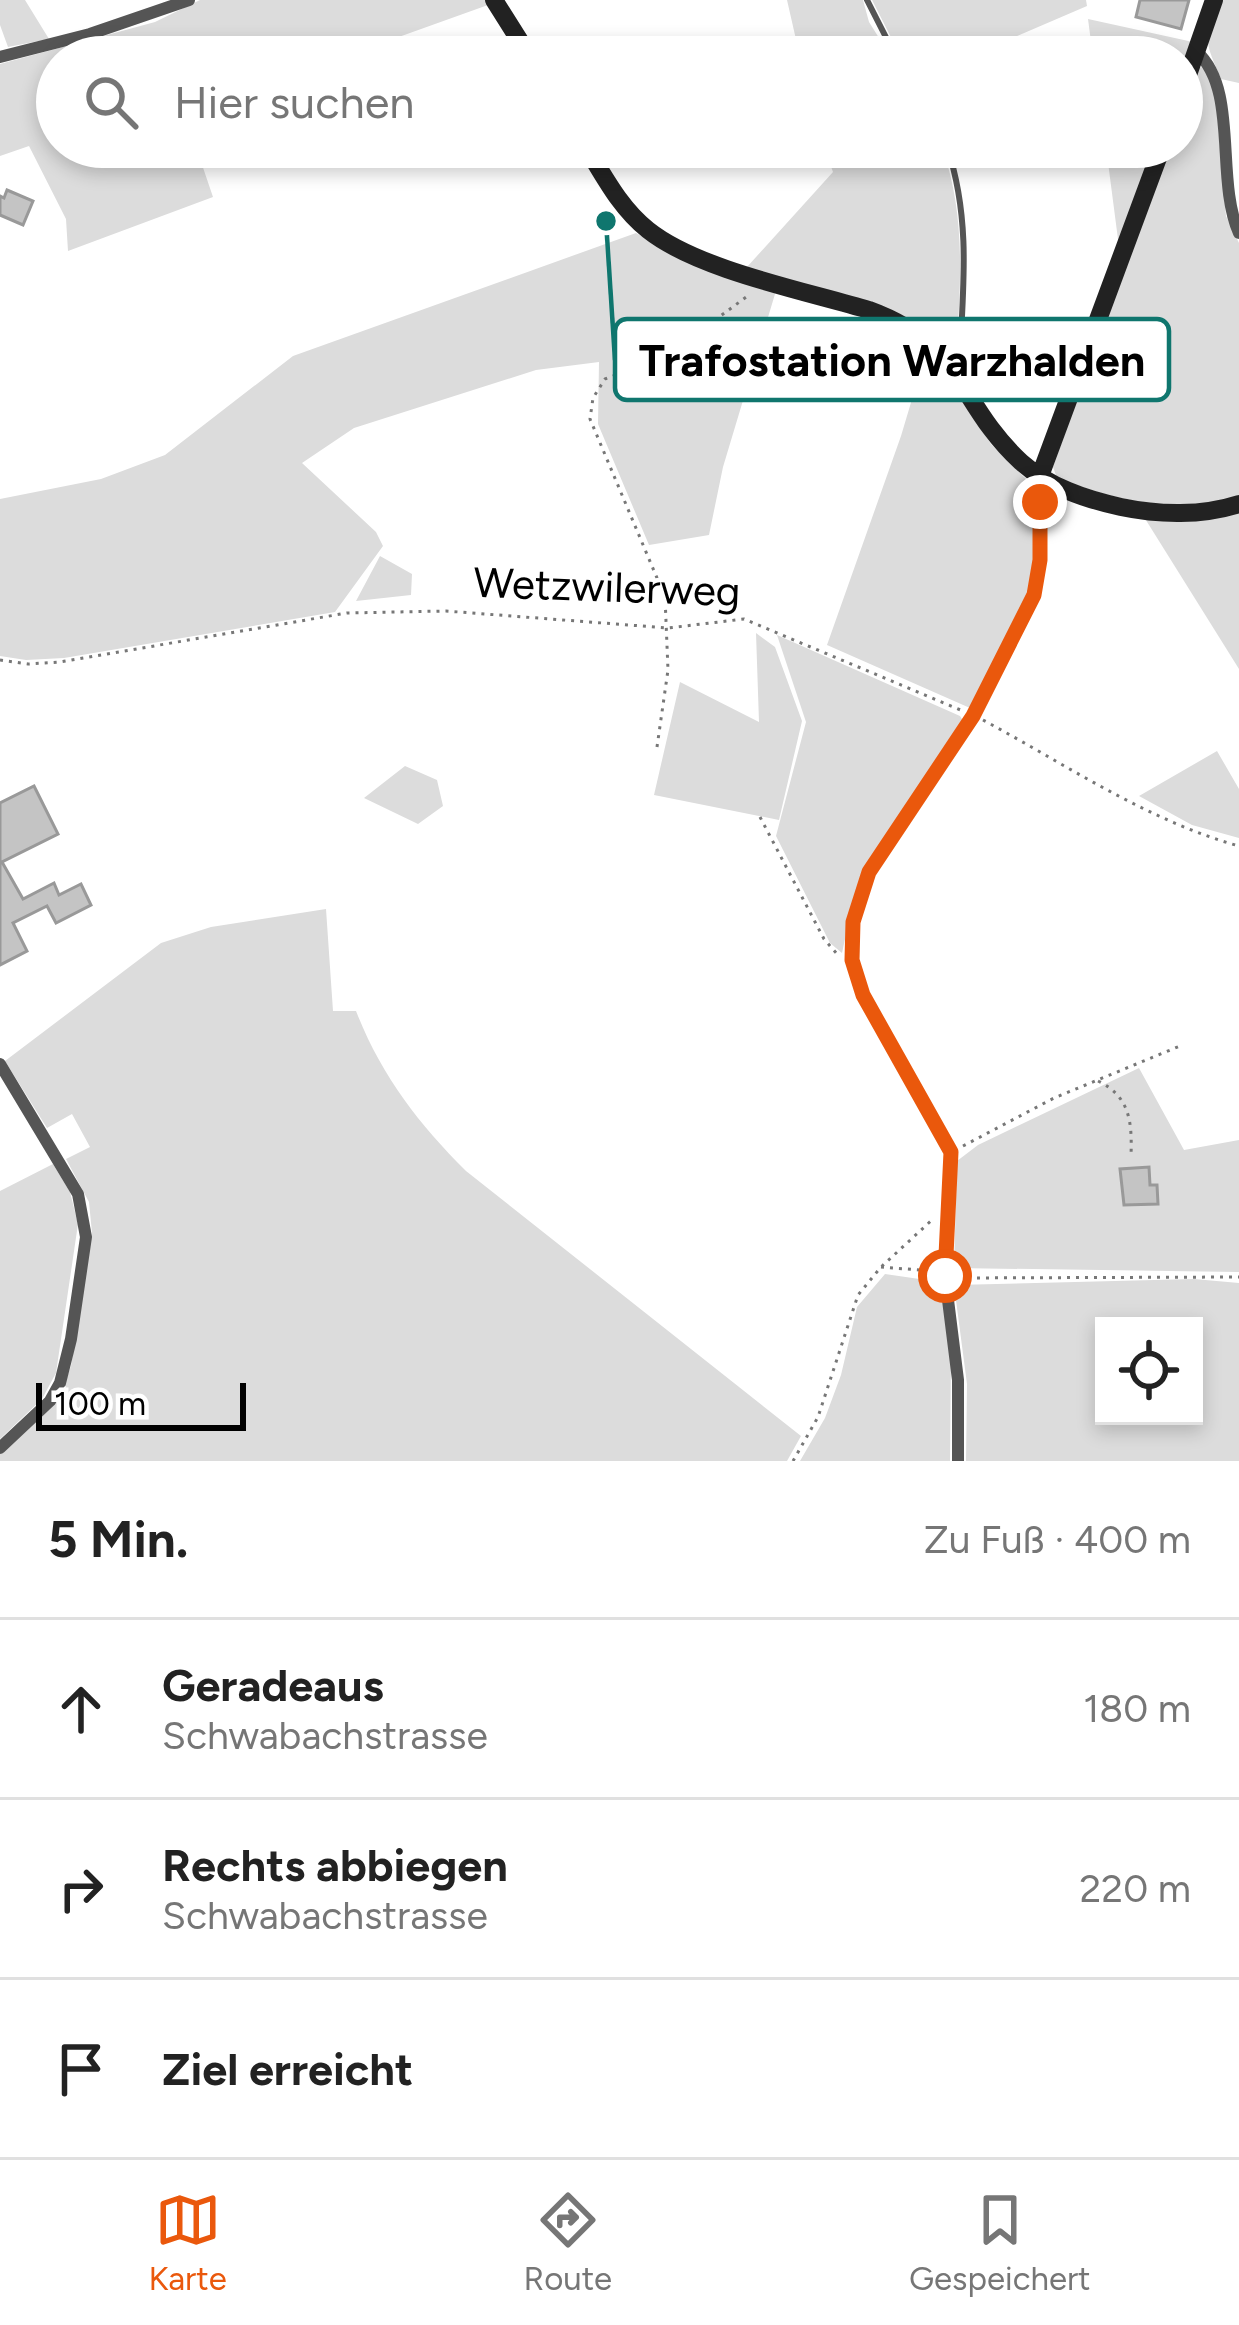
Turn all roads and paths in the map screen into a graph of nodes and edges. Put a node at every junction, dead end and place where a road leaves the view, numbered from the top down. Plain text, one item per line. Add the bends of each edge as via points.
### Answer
1 (189, 0) edge
2 (494, 0) edge
3 (867, 0) edge
4 (1214, 0) edge
5 (82, 36) edge
6 (517, 36) edge
7 (885, 36) edge
8 (1202, 36) edge
9 (36, 48) edge
10 (0, 57) edge
11 (1203, 58) edge
12 (599, 168) edge
13 (954, 168) edge
14 (1154, 168) edge
15 (1239, 233) edge
16 (767, 280) junction
17 (951, 364) junction
18 (1040, 476) junction
19 (1239, 503) edge
20 (668, 628) junction
21 (0, 660) edge
22 (973, 716) junction
23 (657, 747) dead end
24 (760, 817) dead end
25 (1239, 846) edge
26 (852, 960) junction
27 (1180, 1046) dead end
28 (0, 1064) edge
29 (1096, 1081) junction
30 (951, 1152) junction
31 (1131, 1156) dead end
32 (951, 1196) junction
33 (881, 1268) junction
34 (945, 1276) junction
35 (1239, 1277) edge
36 (0, 1448) edge
37 (793, 1461) edge
38 (958, 1461) edge

1 - 5 street
2 - 6 street
3 - 7 lane
4 - 8 street
9 - 10 street
11 - 15 street via 1220,90 1229,211
12 - 16 street via 648,230 680,250
13 - 17 lane via 966,243 960,352
14 - 18 street
16 - 17 street via 898,321
16 - 20 path via 667,356 605,379 593,398 590,419 656,570
17 - 18 street via 987,423
18 - 19 street via 1134,509 1197,512
18 - 22 street via 1034,595
20 - 21 path, Wetzwilerweg via 382,612 60,662
20 - 22 path, Wetzwilerweg via 744,619
20 - 23 path
22 - 25 path, Wetzwilerweg via 1172,822
22 - 26 street via 869,872 853,922
24 - 26 path via 829,948
26 - 30 street via 877,1023
27 - 29 path
28 - 36 street via 78,1194 86,1237 60,1383
29 - 30 path
29 - 31 path via 1121,1096
30 - 32 street
32 - 33 path
32 - 34 street
33 - 34 path
33 - 37 path via 858,1295 818,1417
34 - 35 path
34 - 38 street

